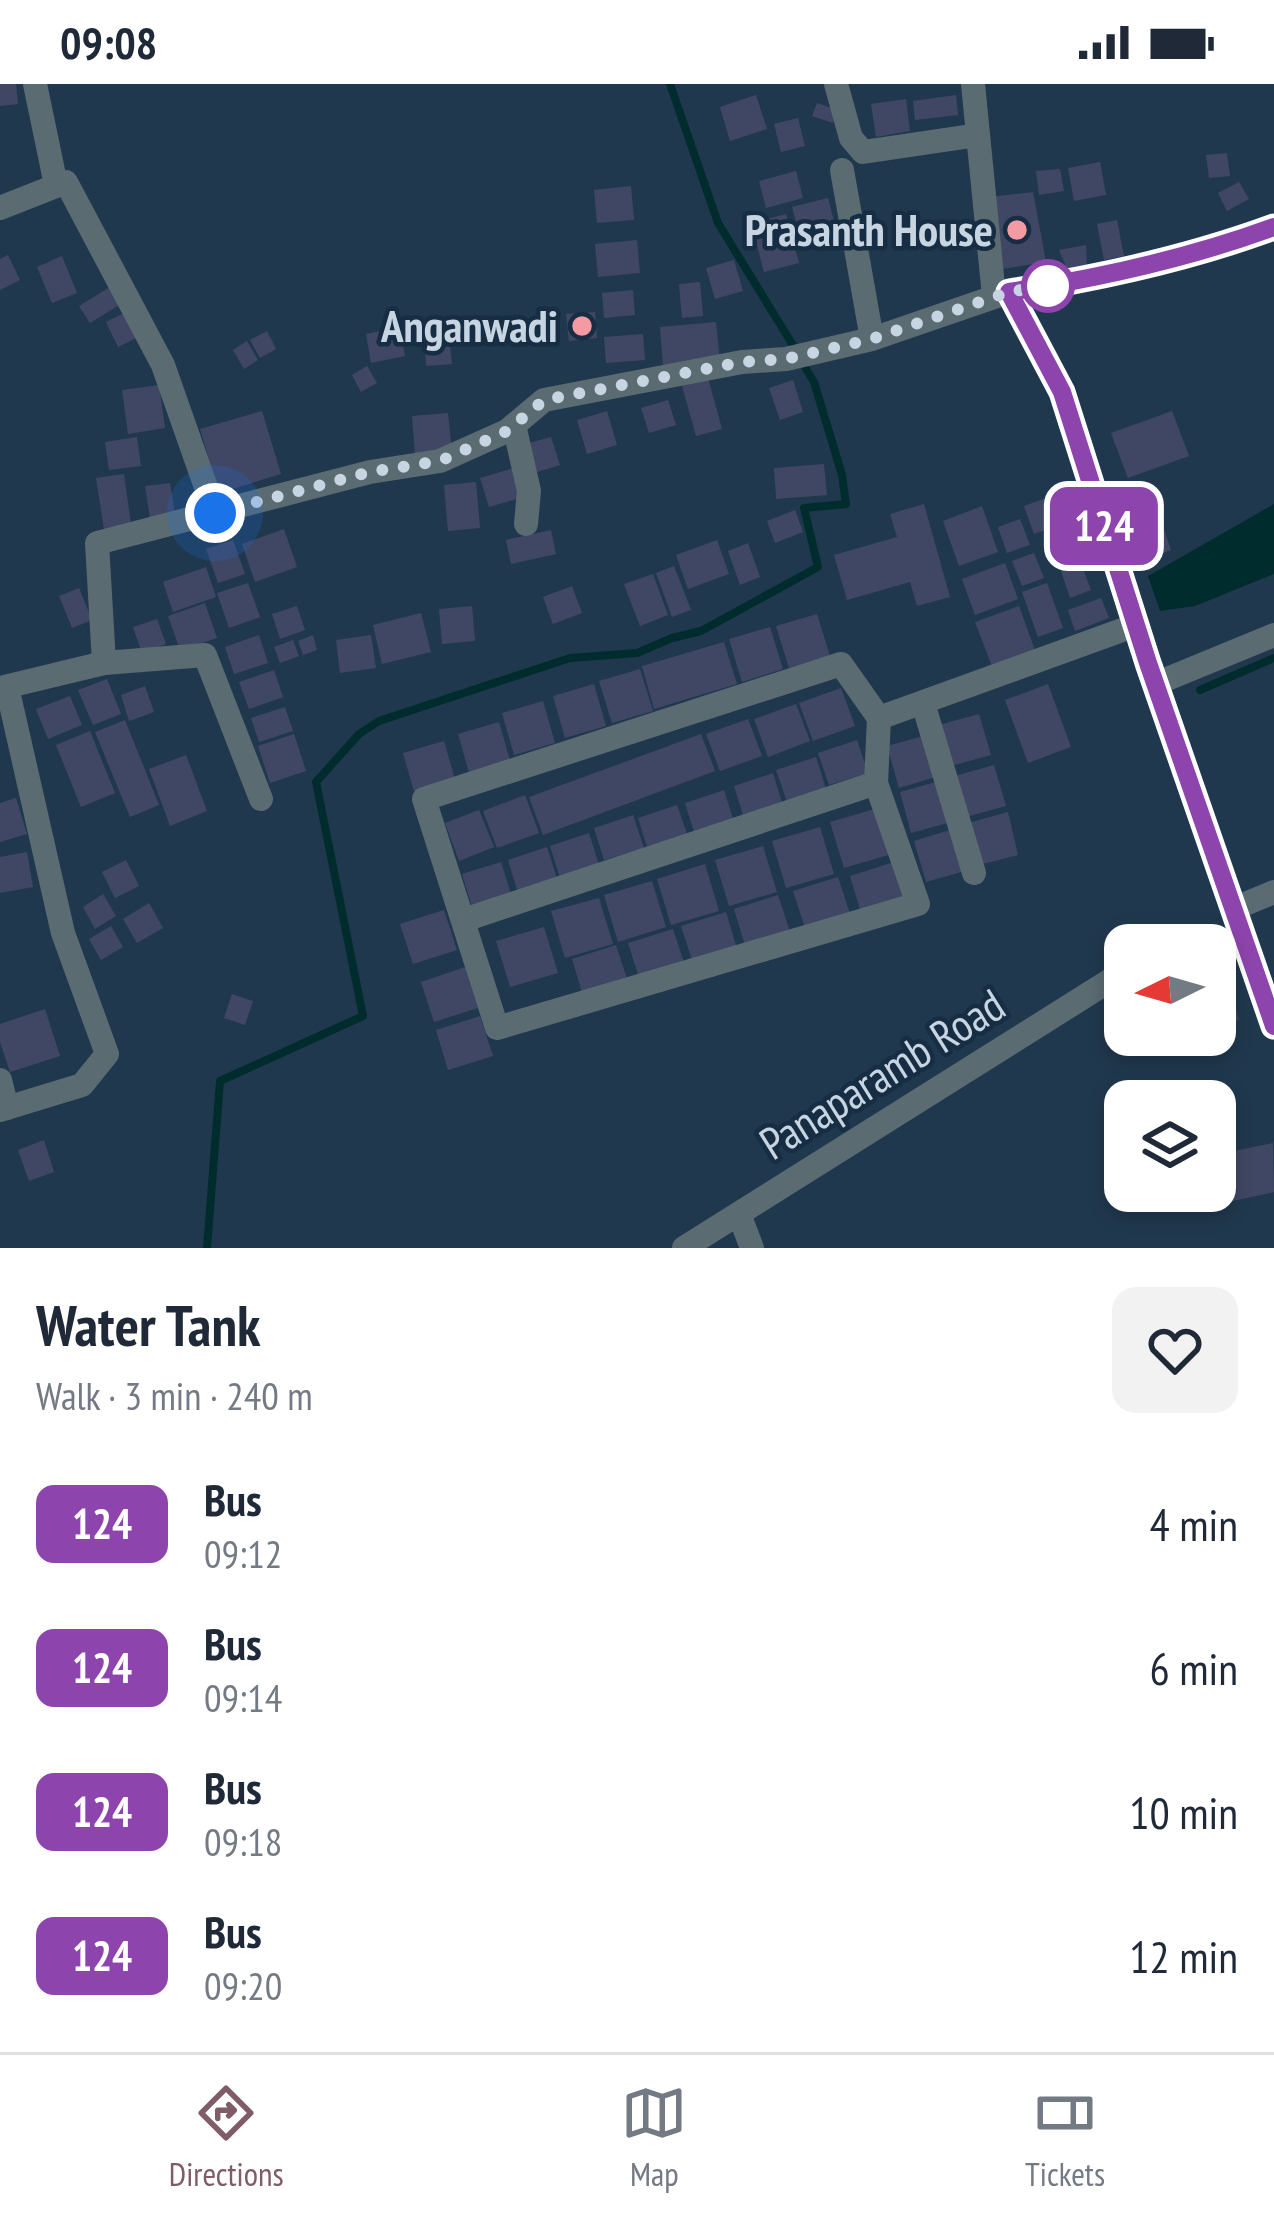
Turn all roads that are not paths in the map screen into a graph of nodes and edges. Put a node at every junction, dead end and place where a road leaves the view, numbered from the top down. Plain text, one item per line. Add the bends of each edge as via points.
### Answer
1 (35, 84) edge
2 (836, 84) edge
3 (973, 84) edge
4 (978, 135) junction
5 (842, 170) dead end
6 (56, 185) junction
7 (0, 208) edge
8 (1274, 227) edge
9 (1002, 294) junction
10 (872, 339) junction
11 (514, 425) junction
12 (215, 513) junction
13 (526, 524) dead end
14 (1136, 625) junction
15 (1274, 635) edge
16 (104, 663) junction
17 (1155, 684) junction
18 (4, 688) edge
19 (923, 703) junction
20 (879, 718) junction
21 (876, 782) junction
22 (261, 799) dead end
23 (974, 873) dead end
24 (1274, 892) edge
25 (1233, 909) junction
26 (464, 920) junction
27 (1104, 984) edge
28 (1274, 1026) edge
29 (0, 1080) edge
30 (4, 1109) edge
31 (739, 1214) junction
32 (684, 1248) edge
33 (752, 1248) edge

1 - 6 street
2 - 4 street via 851,139 863,152
3 - 4 street
4 - 9 street
5 - 10 street
6 - 7 street
6 - 12 street via 66,182 163,365
8 - 9 street via 1096,279
9 - 10 street
9 - 14 street via 1062,392
10 - 11 street via 544,400
11 - 12 street via 440,461
11 - 13 street via 529,490
12 - 16 street via 97,543
14 - 17 street
14 - 19 street
15 - 17 street
16 - 18 street
16 - 22 street via 205,656
17 - 25 street
18 - 30 street via 63,933 107,1054 82,1085
19 - 20 street
19 - 23 street
20 - 21 street
20 - 26 street via 841,664 424,800
21 - 26 street
21 - 26 street via 918,904 497,1028
24 - 25 street
25 - 28 street
27 - 31 street, Panaparamb Road
29 - 30 street
31 - 32 street, Panaparamb Road
31 - 33 street

